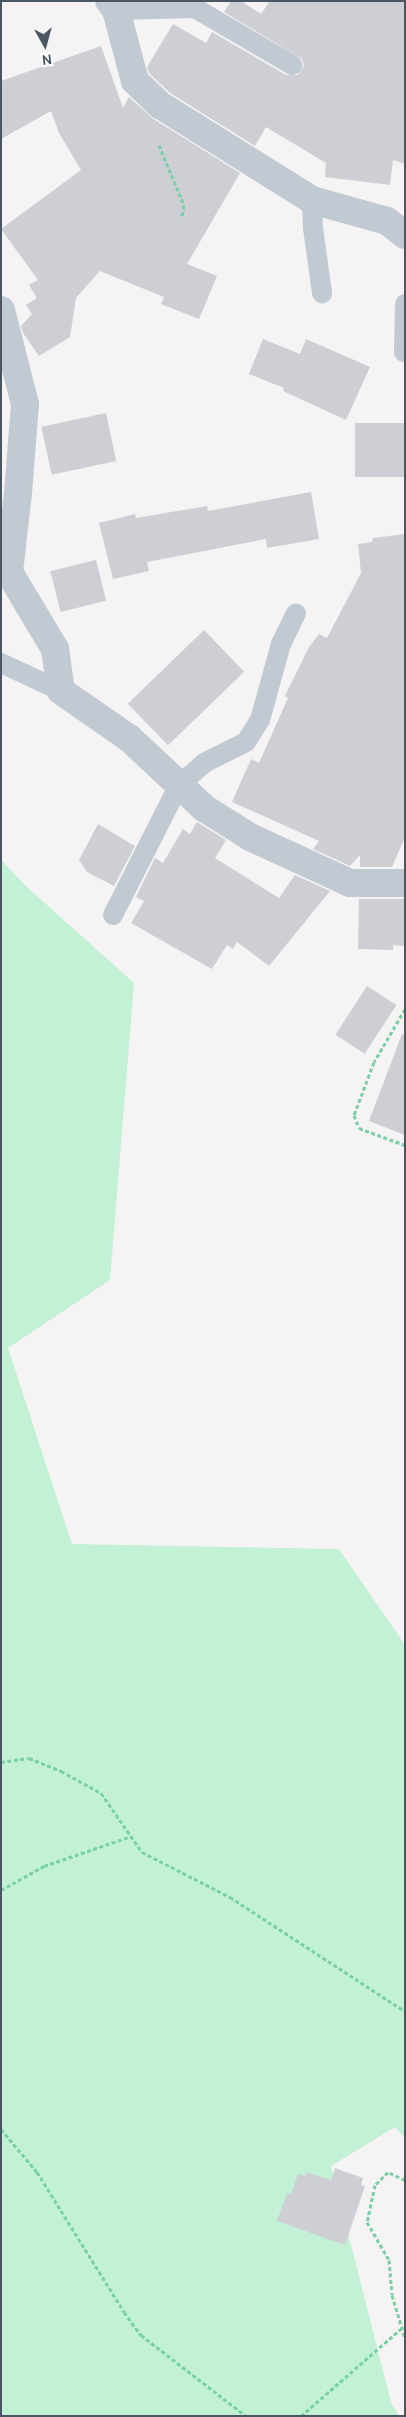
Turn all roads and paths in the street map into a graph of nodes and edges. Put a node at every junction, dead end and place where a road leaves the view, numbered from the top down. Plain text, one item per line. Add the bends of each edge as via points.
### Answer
1 (113, 6) edge
2 (292, 64) dead end
3 (155, 136) dead end
4 (312, 200) junction
5 (182, 218) dead end
6 (405, 235) edge
7 (322, 293) dead end
8 (405, 304) edge
9 (1, 310) edge
10 (404, 352) edge
11 (8, 365) edge
12 (296, 613) dead end
13 (1, 662) edge
14 (62, 691) junction
15 (179, 785) junction
16 (405, 883) edge
17 (114, 915) dead end
18 (405, 1009) edge
19 (405, 1145) edge
20 (1, 1762) edge
21 (131, 1836) junction
22 (1, 1890) edge
23 (405, 2011) edge
24 (1, 2129) edge
25 (405, 2180) edge
26 (402, 2328) junction
27 (405, 2338) edge
28 (246, 2416) edge
29 (301, 2416) edge

1 - 2 lane via 195,8
1 - 4 street via 135,81 160,105
3 - 5 path via 184,205
4 - 6 street via 387,221
4 - 7 lane
8 - 10 lane
9 - 11 street
11 - 14 street via 25,404 9,572 55,649
12 - 15 lane via 281,644 260,720 246,742 204,762
13 - 14 lane
14 - 15 street via 129,738
15 - 16 street via 204,808 250,837 350,883
15 - 17 lane
18 - 19 path via 374,1062 354,1115 360,1128
20 - 21 path via 30,1758 101,1793
21 - 22 path via 44,1866
21 - 23 path via 142,1852 230,1897
24 - 28 path via 37,2172 119,2305 142,2336
25 - 26 path via 388,2172 375,2185 367,2222 389,2260 389,2280
26 - 27 path
26 - 29 path

